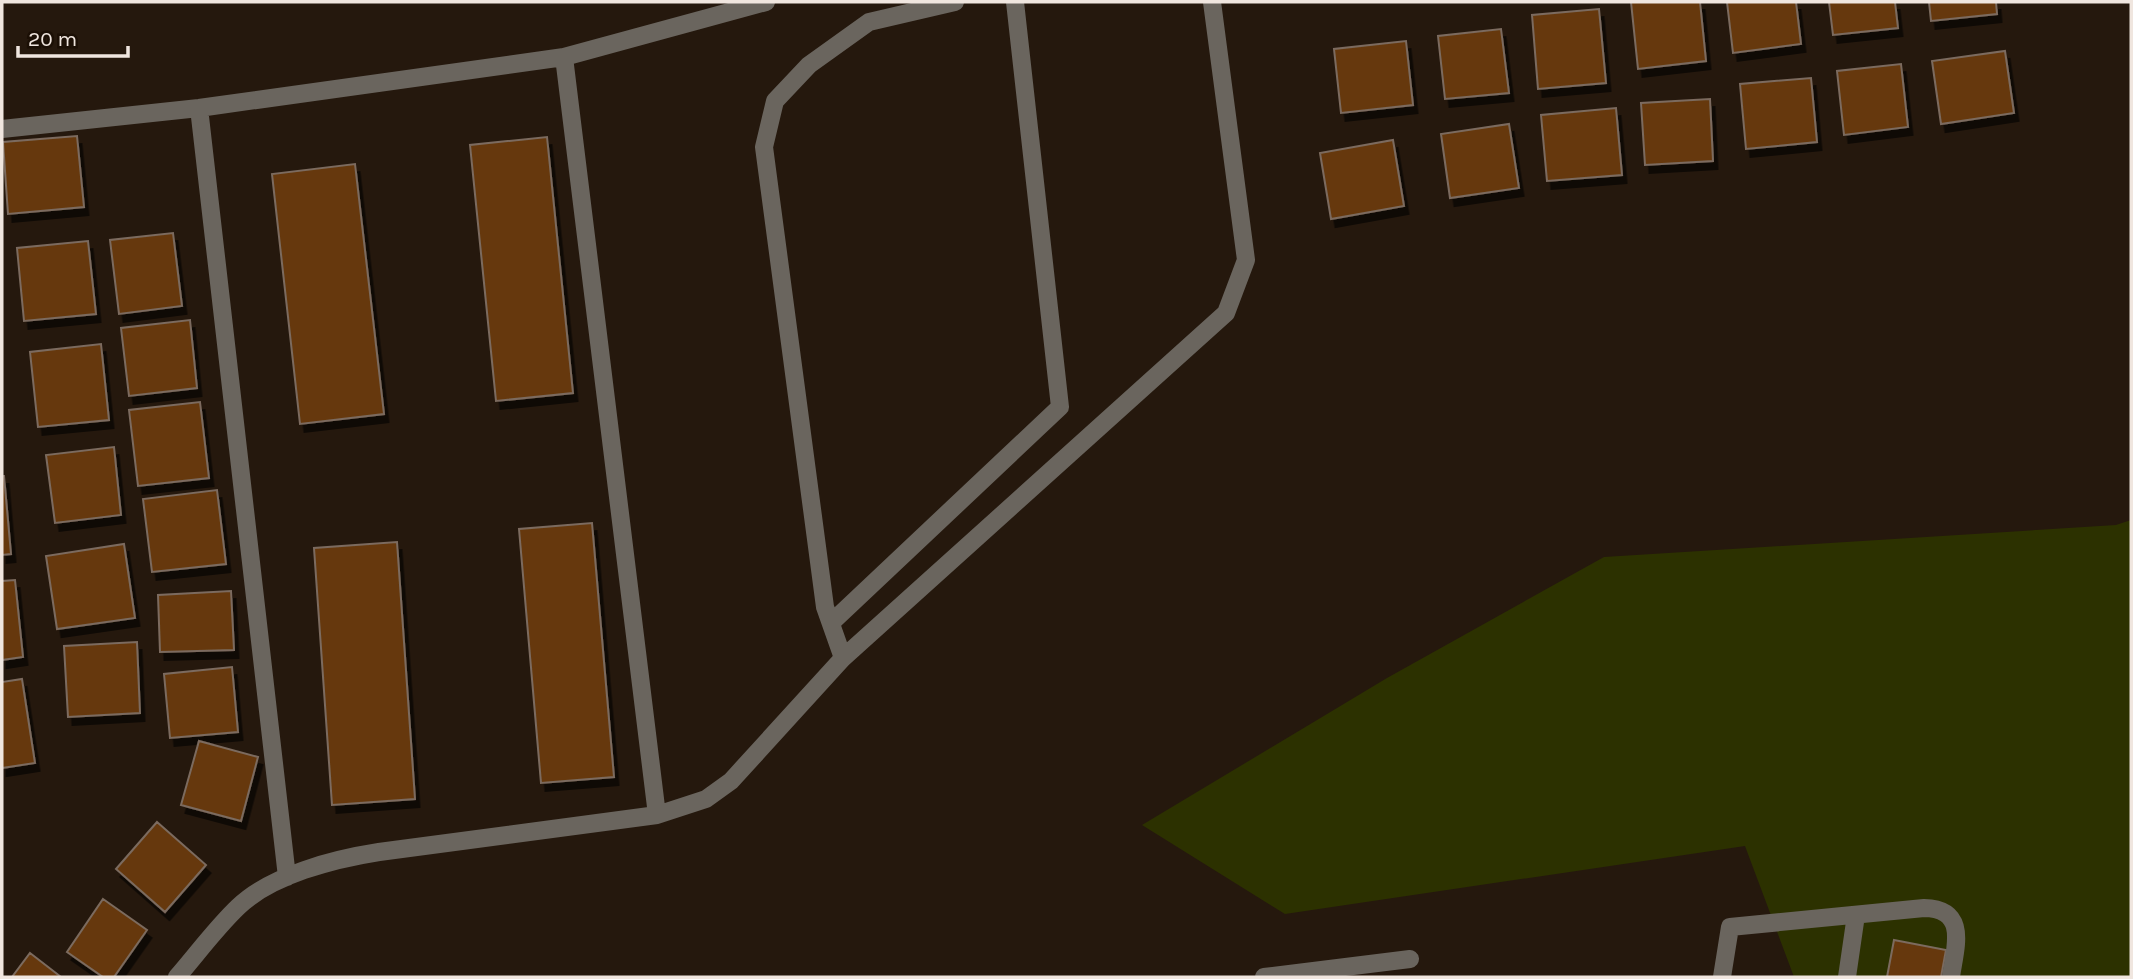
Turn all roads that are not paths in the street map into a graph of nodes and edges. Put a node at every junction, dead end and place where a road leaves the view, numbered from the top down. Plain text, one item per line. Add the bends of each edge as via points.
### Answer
1 (766, 2) edge
2 (956, 2) edge
3 (1015, 2) edge
4 (1212, 2) edge
5 (564, 57) junction
6 (199, 108) junction
7 (2, 129) edge
8 (831, 623) junction
9 (843, 658) junction
10 (657, 815) junction
11 (287, 877) junction
12 (1856, 915) junction
13 (1410, 959) dead end
14 (177, 977) edge
15 (1264, 977) edge
16 (1722, 977) edge
17 (1847, 977) edge
18 (1951, 977) edge

1 - 5 street
2 - 8 street via 869,22 809,65 775,101 764,147 825,607
3 - 8 street via 1060,407
4 - 9 street via 1245,260 1226,313
5 - 6 street
5 - 10 street
6 - 7 street
6 - 11 street
8 - 9 street
9 - 10 street via 731,781 706,799
10 - 11 street via 356,856
11 - 14 street via 239,905
12 - 16 street via 1730,928
12 - 17 street
12 - 18 street via 1924,908 1944,912 1957,933
13 - 15 street

